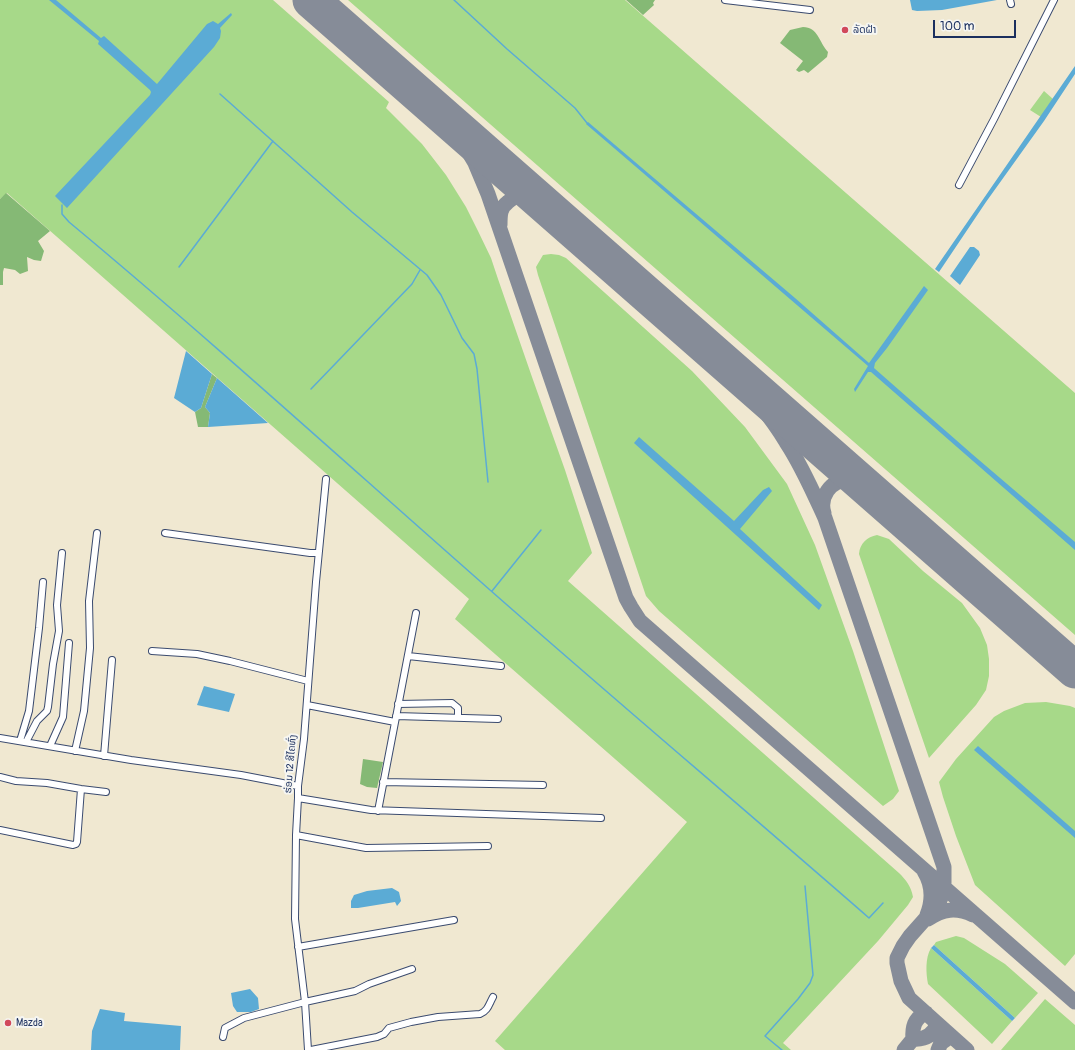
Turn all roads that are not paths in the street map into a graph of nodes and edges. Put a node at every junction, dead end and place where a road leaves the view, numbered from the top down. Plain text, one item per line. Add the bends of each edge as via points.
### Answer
1 (725, 0) edge
2 (1054, 0) edge
3 (810, 10) dead end
4 (959, 185) dead end
5 (326, 480) dead end
6 (97, 533) dead end
7 (165, 534) dead end
8 (318, 553) junction
9 (62, 554) dead end
10 (43, 582) dead end
11 (416, 613) dead end
12 (69, 644) dead end
13 (152, 651) dead end
14 (408, 656) junction
15 (112, 660) dead end
16 (501, 666) dead end
17 (308, 681) junction
18 (398, 704) junction
19 (307, 705) junction
20 (458, 718) junction
21 (395, 719) junction
22 (498, 719) dead end
23 (0, 738) edge
24 (23, 742) junction
25 (50, 746) junction
26 (75, 751) junction
27 (104, 756) junction
28 (0, 777) edge
29 (383, 782) junction
30 (543, 785) dead end
31 (298, 786) junction
32 (81, 789) junction
33 (106, 792) dead end
34 (298, 798) junction
35 (378, 811) junction
36 (600, 818) dead end
37 (0, 830) edge
38 (296, 835) junction
39 (488, 846) dead end
40 (454, 920) dead end
41 (298, 947) junction
42 (412, 968) dead end
43 (493, 997) dead end
44 (304, 1002) junction
45 (222, 1037) dead end
46 (310, 1050) edge

1 - 3 street
2 - 4 street
5 - 8 street, ຮ່ອມ 12 ສີໄຄທົ່ງ
6 - 26 street via 89,601 90,648 84,711
7 - 8 street
8 - 17 street, ຮ່ອມ 12 ສີໄຄທົ່ງ
9 - 24 street via 57,605 59,631 48,707
10 - 24 street via 29,711
11 - 14 street
12 - 25 street via 63,717
13 - 17 street via 197,654
14 - 16 street
14 - 18 street
15 - 27 street
17 - 19 street, ຮ່ອມ 12 ສີໄຄທົ່ງ
18 - 20 street via 452,703 458,708
18 - 21 street
19 - 21 street
19 - 31 street, ຮ່ອມ 12 ສີໄຄທົ່ງ
20 - 21 street
20 - 22 street
21 - 29 street
23 - 24 street
24 - 25 street
25 - 26 street
26 - 27 street
27 - 31 street via 240,775
28 - 32 street
29 - 30 street
29 - 35 street
31 - 34 street, ຮ່ອມ 12 ສີໄຄທົ່ງ
32 - 33 street
32 - 37 street via 76,844
34 - 35 street
34 - 38 street, ຮ່ອມ 12 ສີໄຄທົ່ງ
35 - 36 street
38 - 39 street via 366,848
38 - 41 street, ຮ່ອມ 12 ສີໄຄທົ່ງ via 295,919
40 - 41 street
41 - 44 street, ຮ່ອມ 12 ສີໄຄທົ່ງ
42 - 44 street via 355,991
43 - 46 street via 486,1010 480,1014 411,1022 389,1028 377,1037
44 - 45 street via 244,1018 225,1028
44 - 46 street, ຮ່ອມ 12 ສີໄຄທົ່ງ

